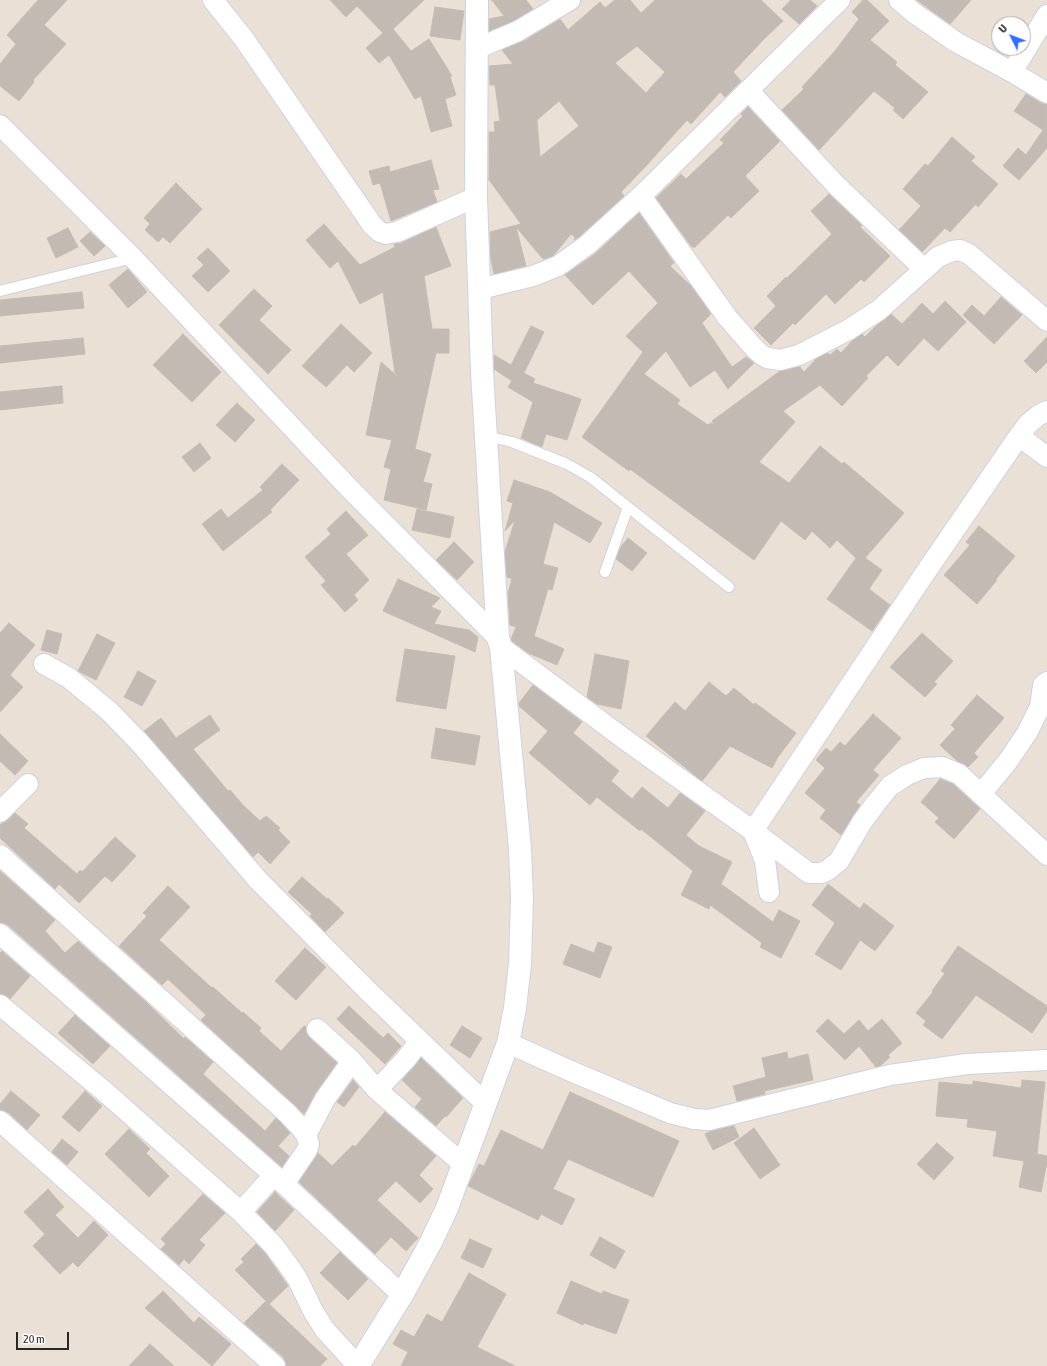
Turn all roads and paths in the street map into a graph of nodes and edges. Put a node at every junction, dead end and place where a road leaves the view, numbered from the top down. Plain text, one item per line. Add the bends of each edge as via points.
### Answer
1 (213, 0) edge
2 (477, 0) edge
3 (570, 0) edge
4 (840, 0) edge
5 (899, 0) edge
6 (1047, 15) edge
7 (476, 49) junction
8 (1012, 72) junction
9 (749, 90) junction
10 (1047, 93) edge
11 (0, 125) edge
12 (641, 196) junction
13 (476, 197) junction
14 (133, 258) junction
15 (924, 269) junction
16 (480, 289) junction
17 (0, 291) edge
18 (1047, 321) edge
19 (1047, 411) edge
20 (486, 436) junction
21 (1019, 436) junction
22 (1047, 457) edge
23 (628, 507) junction
24 (605, 572) dead end
25 (729, 587) dead end
26 (499, 642) junction
27 (44, 664) dead end
28 (1047, 682) edge
29 (28, 784) dead end
30 (981, 794) junction
31 (0, 812) edge
32 (753, 831) junction
33 (0, 854) edge
34 (1047, 855) edge
35 (769, 892) dead end
36 (0, 934) edge
37 (0, 1006) edge
38 (317, 1029) dead end
39 (420, 1041) junction
40 (508, 1043) junction
41 (1047, 1060) edge
42 (352, 1061) junction
43 (377, 1090) junction
44 (486, 1104) junction
45 (0, 1121) edge
46 (306, 1135) junction
47 (463, 1164) junction
48 (279, 1179) junction
49 (241, 1212) junction
50 (402, 1295) junction
51 (275, 1366) edge
52 (358, 1366) edge

1 - 13 street via 244,39 373,226 380,232 397,232
2 - 7 street
3 - 7 street via 518,31
4 - 9 street
5 - 8 street via 956,42
6 - 8 street
7 - 13 street
8 - 10 street
9 - 12 street
9 - 15 street via 835,184
11 - 14 street
12 - 15 street via 727,317 755,349 767,358 780,360 799,355 848,330 879,310
12 - 16 street via 587,245 558,266 533,276
13 - 16 street
14 - 17 lane
14 - 26 street via 348,487
15 - 18 street via 938,257 952,250 970,254
16 - 20 street
19 - 21 street via 1028,424
20 - 23 lane via 512,442 567,464
20 - 26 street
21 - 22 street
21 - 32 street
23 - 24 lane
23 - 25 lane
26 - 32 street via 627,741
26 - 40 street via 520,849 522,898 520,964
27 - 39 street via 69,678 109,711 140,743 258,880
28 - 30 street via 1043,685 1040,707 1027,733
29 - 31 street
30 - 32 street via 959,774 942,767 924,768 907,775 890,786 876,803 840,861 821,873 810,873
30 - 34 street
32 - 35 street via 765,861
33 - 46 street via 288,1114
36 - 48 street
37 - 49 street via 104,1091
38 - 42 street
39 - 43 street
39 - 44 street
40 - 41 street via 670,1113 709,1120 890,1075 967,1064
40 - 44 street
42 - 43 street
42 - 46 street via 325,1099
43 - 47 street
44 - 47 street
45 - 51 street
46 - 48 street via 309,1144 307,1150
47 - 50 street via 447,1208
48 - 49 street
48 - 50 street
49 - 52 street via 297,1278 325,1330
50 - 52 street

